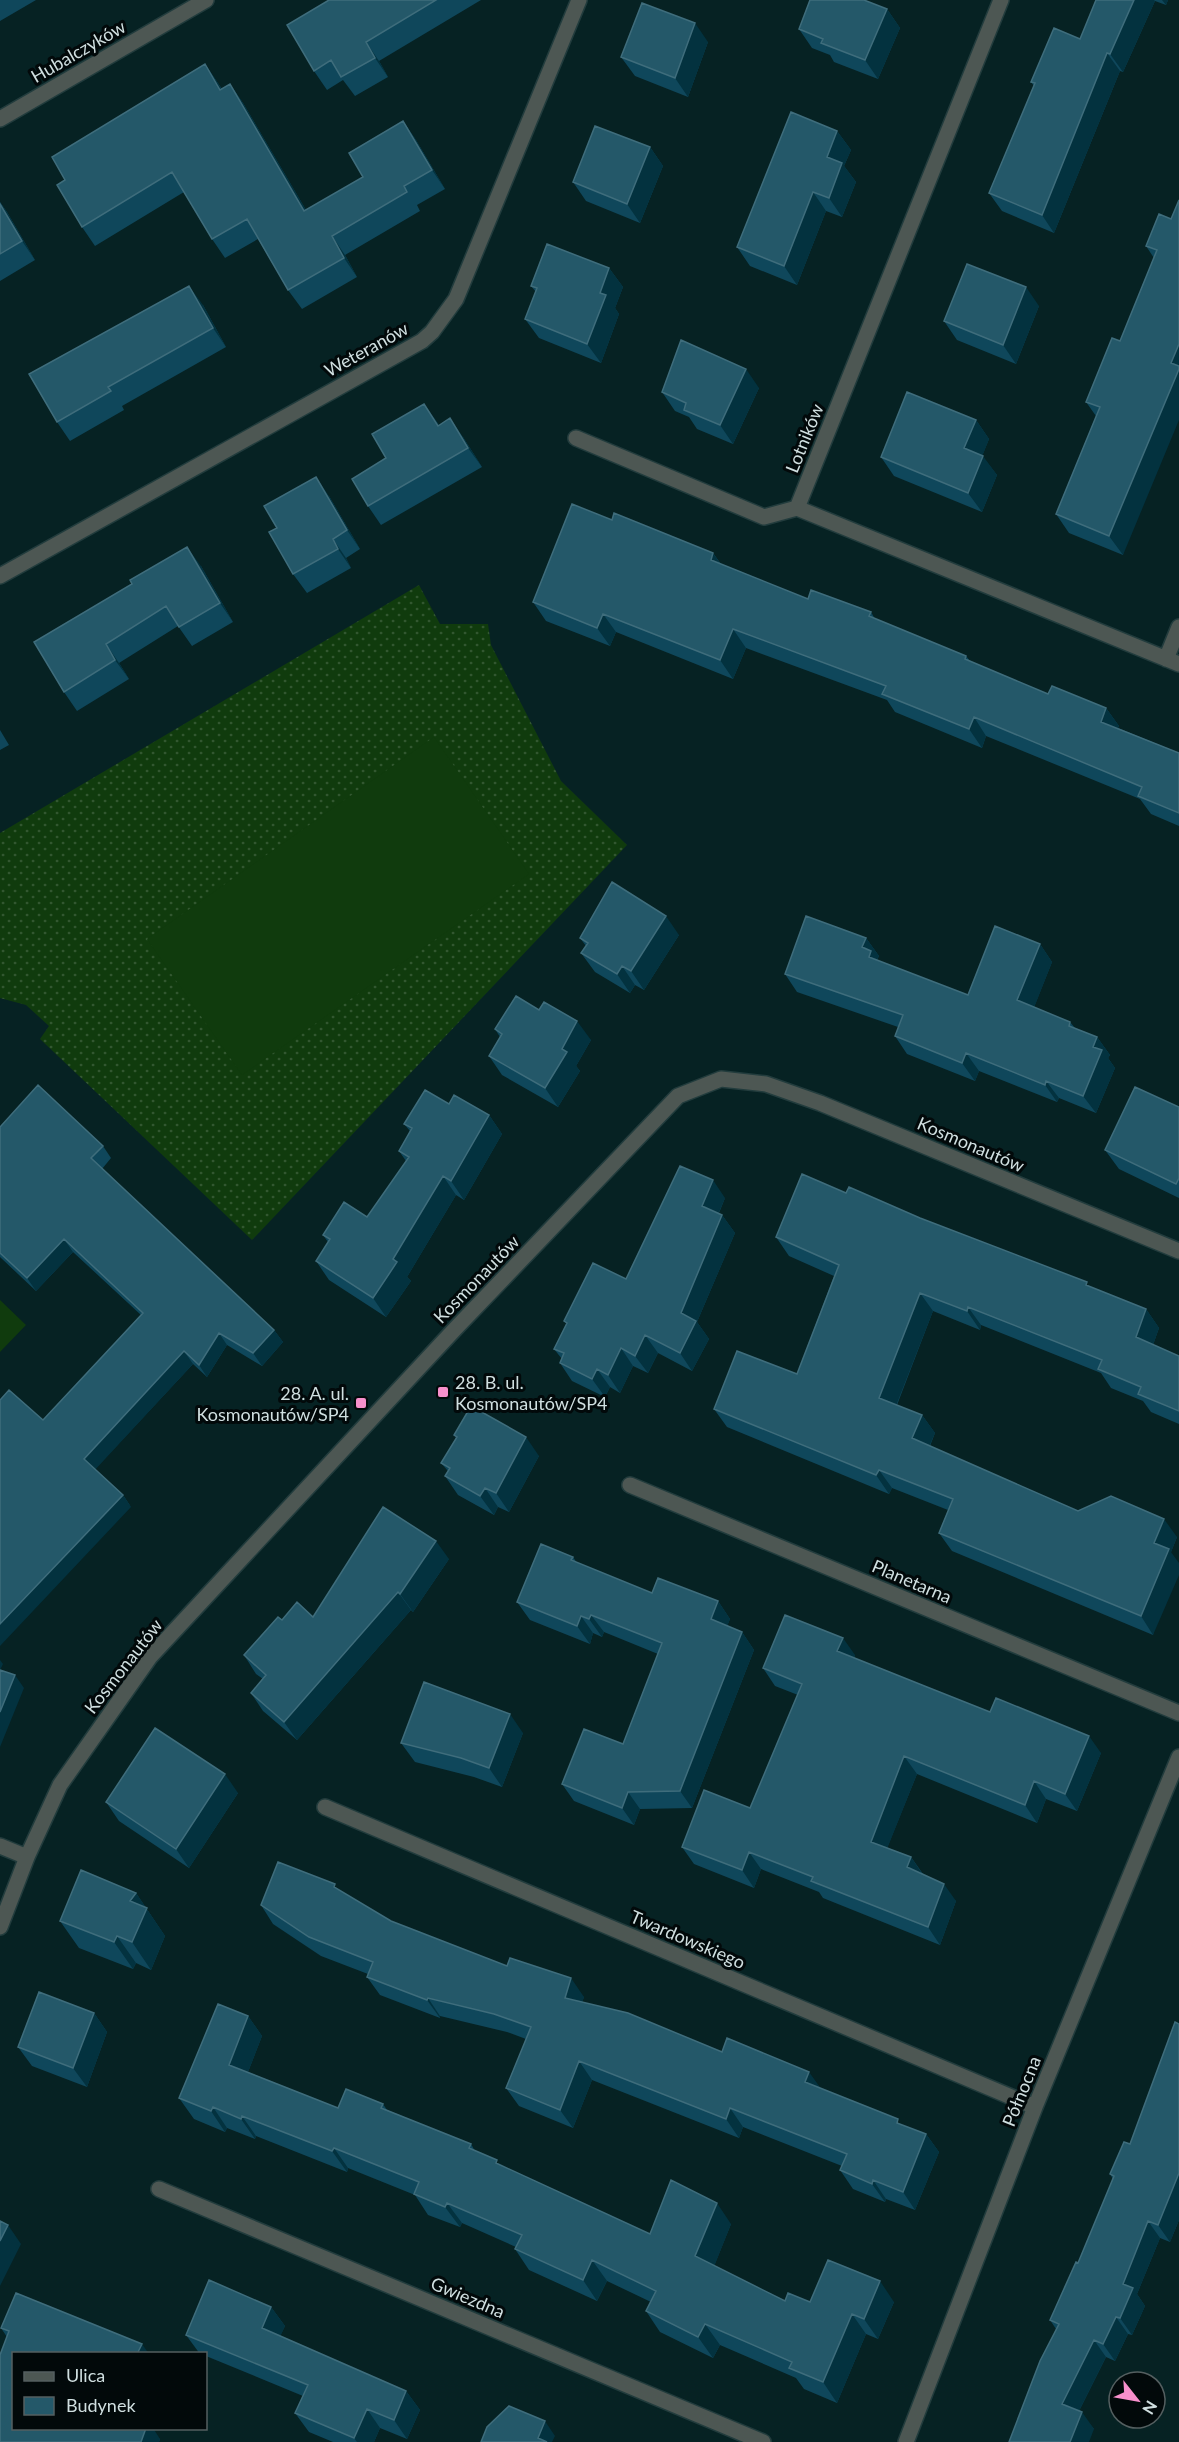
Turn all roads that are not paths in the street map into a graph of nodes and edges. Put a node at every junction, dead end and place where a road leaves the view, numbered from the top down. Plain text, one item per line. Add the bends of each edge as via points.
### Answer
1 (206, 0) edge
2 (579, 0) edge
3 (1001, 0) edge
4 (0, 119) edge
5 (576, 438) dead end
6 (797, 508) junction
7 (0, 576) edge
8 (1179, 627) edge
9 (1173, 662) edge
10 (1179, 1251) edge
11 (630, 1485) dead end
12 (1179, 1713) edge
13 (1179, 1757) edge
14 (325, 1807) dead end
15 (0, 1846) edge
16 (27, 1857) junction
17 (0, 1927) edge
18 (1035, 2107) junction
19 (159, 2189) dead end
20 (763, 2442) edge
21 (906, 2442) edge

1 - 4 street, Hubalczyków
2 - 7 street, Weteranów via 456,299 432,332
3 - 6 street, Lotników
5 - 6 street via 764,517
6 - 9 street
8 - 9 street
10 - 16 street, Kosmonautów via 820,1102 766,1084 721,1079 678,1096 150,1657 60,1785
11 - 12 street, Planetarna
13 - 18 street, Północna
14 - 18 street, Twardowskiego
15 - 16 street
16 - 17 street, Kosmonautów
18 - 21 street, Północna
19 - 20 street, Gwiezdna

